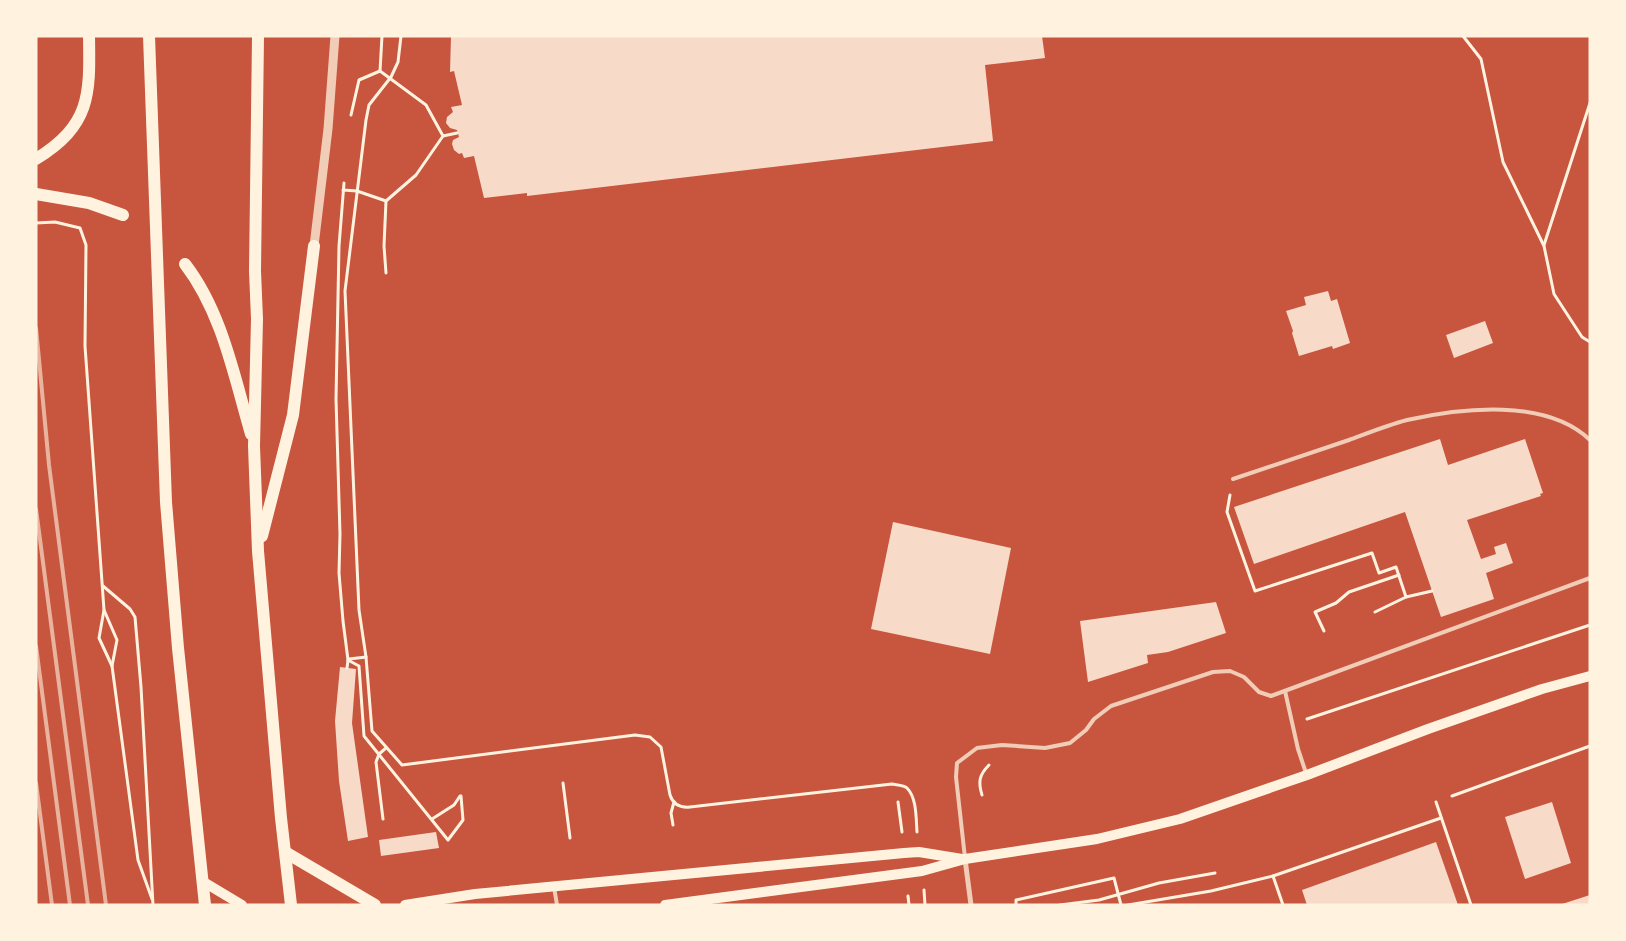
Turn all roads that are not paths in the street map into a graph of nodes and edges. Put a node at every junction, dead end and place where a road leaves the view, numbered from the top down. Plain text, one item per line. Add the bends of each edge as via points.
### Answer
1 (89, 36) edge
2 (149, 36) edge
3 (258, 36) edge
4 (335, 36) edge
5 (36, 158) edge
6 (36, 194) edge
7 (123, 215) dead end
8 (314, 246) joint
9 (185, 264) dead end
10 (1590, 440) edge
11 (254, 446) junction
12 (1233, 479) dead end
13 (258, 551) junction
14 (1590, 578) edge
15 (1590, 676) edge
16 (1286, 691) junction
17 (1307, 775) junction
18 (285, 852) junction
19 (965, 859) junction
20 (202, 881) junction
21 (554, 886) junction
22 (205, 905) edge
23 (242, 905) edge
24 (292, 905) edge
25 (375, 905) edge
26 (405, 905) edge
27 (557, 905) edge
28 (665, 905) edge
29 (971, 905) edge

1 - 5 main road via 90,81 82,112 69,134
2 - 20 main road via 166,502
3 - 11 main road
4 - 8 street
6 - 7 main road via 89,203
8 - 13 main road via 293,415
9 - 11 main road via 204,293 224,341
10 - 12 lane via 1565,422 1536,413 1472,409 1406,421
11 - 13 main road
13 - 18 main road
14 - 16 lane
15 - 17 main road via 1542,689
16 - 17 lane via 1298,750
16 - 19 lane via 1271,696 1259,692 1244,677 1230,671 1213,672 1111,706 1086,730 1064,745 976,748 957,763
17 - 19 main road via 1171,822 1097,839
18 - 24 main road
18 - 25 main road
19 - 21 main road via 919,852
19 - 28 main road via 922,871
19 - 29 street
20 - 22 main road
20 - 23 main road
21 - 26 main road
21 - 27 lane

